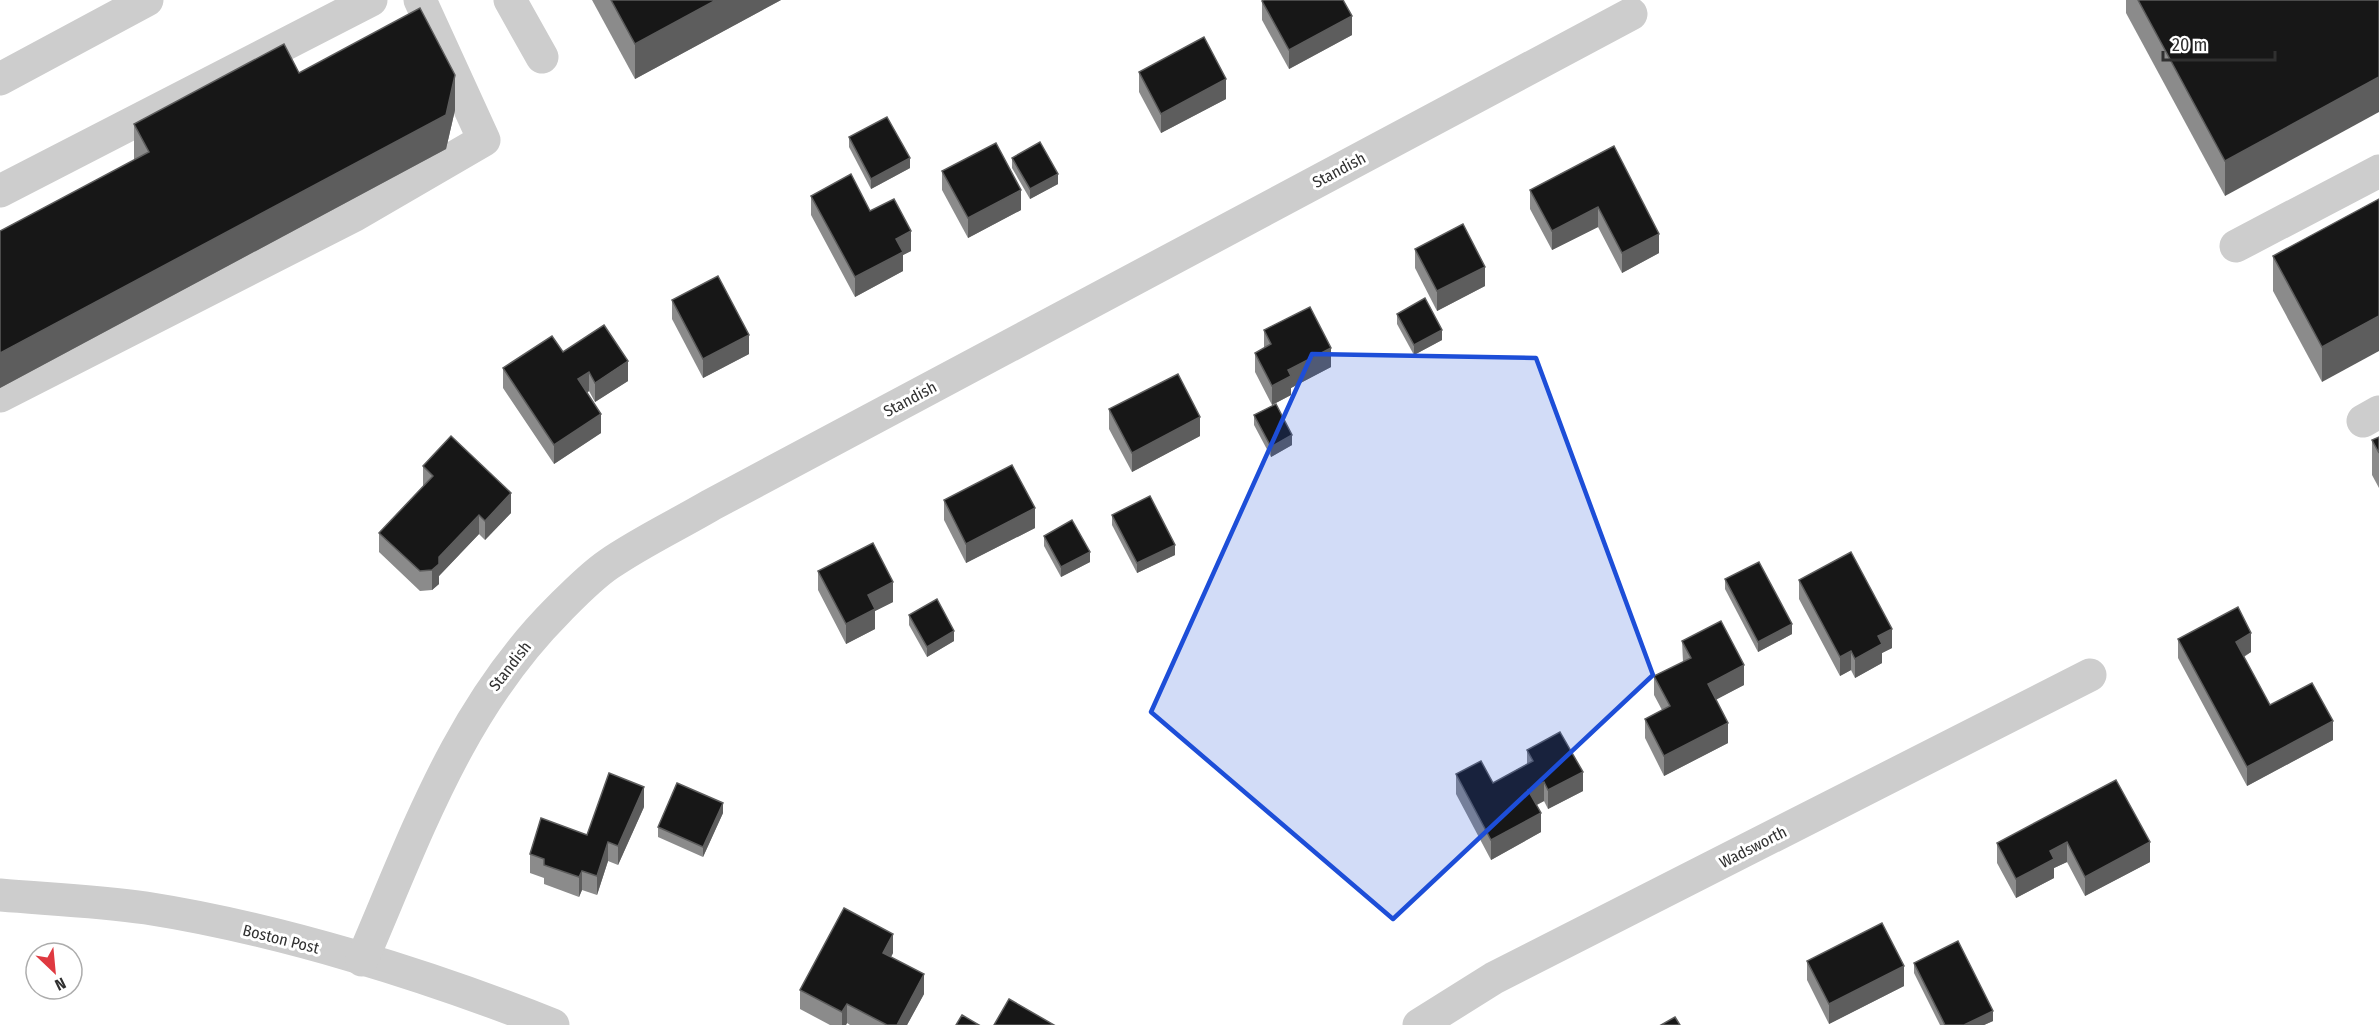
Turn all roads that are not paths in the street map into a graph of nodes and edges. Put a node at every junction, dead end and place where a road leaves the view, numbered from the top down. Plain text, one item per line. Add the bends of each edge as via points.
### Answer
1 (147, 0) edge
2 (371, 0) edge
3 (420, 0) edge
4 (510, 0) edge
5 (1631, 14) dead end
6 (542, 57) dead end
7 (0, 79) edge
8 (2379, 171) edge
9 (0, 190) edge
10 (2236, 246) dead end
11 (0, 396) edge
12 (2090, 675) dead end
13 (0, 895) edge
14 (362, 960) junction
15 (553, 1025) edge
16 (1419, 1025) edge

1 - 7 street
2 - 9 street
3 - 11 street via 484,140 355,215
4 - 6 street
5 - 14 street, Standish via 711,506 608,565 537,631 479,707 440,778
8 - 10 street
12 - 16 street, Wadsworth via 1494,978
13 - 14 street, Boston Post via 146,908 263,933
14 - 15 street, Boston Post

